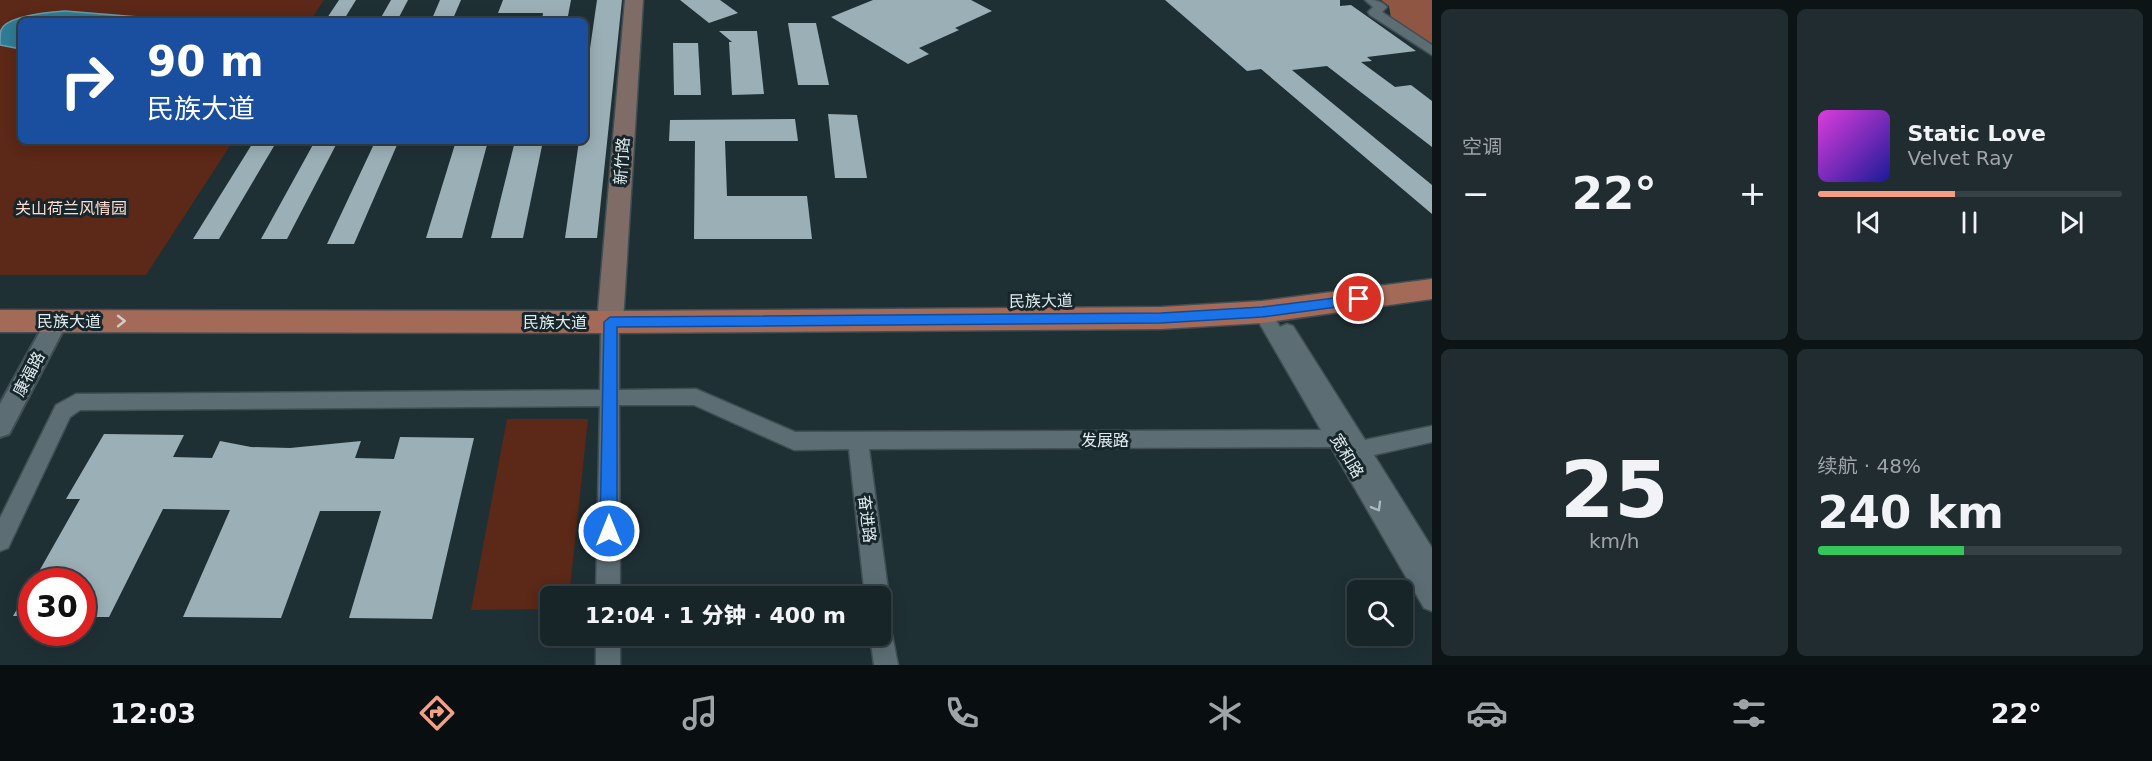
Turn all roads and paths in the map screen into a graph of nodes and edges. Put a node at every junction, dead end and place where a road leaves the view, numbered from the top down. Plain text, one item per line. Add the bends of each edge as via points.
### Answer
1 (634, 0) edge
2 (1376, 3) edge
3 (1432, 51) edge
4 (1432, 272) edge
5 (1432, 290) edge
6 (0, 301) edge
7 (1268, 311) junction
8 (611, 312) junction
9 (0, 321) edge
10 (57, 321) junction
11 (609, 399) junction
12 (0, 427) edge
13 (1432, 434) edge
14 (858, 441) junction
15 (1348, 444) junction
16 (0, 541) edge
17 (1432, 568) edge
18 (608, 586) edge
19 (876, 586) edge
20 (1432, 600) edge
21 (608, 646) edge
22 (883, 646) edge
23 (608, 665) edge
24 (886, 665) edge

1 - 8 main road, 新竹路
2 - 3 street via 1374,12
4 - 8 main road, 民族大道 via 1199,298
5 - 7 main road, 民族大道
6 - 8 main road, 民族大道
7 - 8 main road, 民族大道 via 1161,318
7 - 15 street, 宽和路
10 -> 8 main road, 民族大道
8 - 11 street
9 - 10 main road, 民族大道
10 - 12 street, 康福路
11 - 14 street, 发展路 via 696,397 794,441
11 - 16 street, 发展路 via 76,402 63,411
11 - 18 street
13 - 15 street, 发展路
14 - 15 street, 发展路
14 - 19 street, 奋进路
15 - 17 street, 宽和路
15 -> 20 street, 宽和路
21 - 23 street
22 - 24 street

